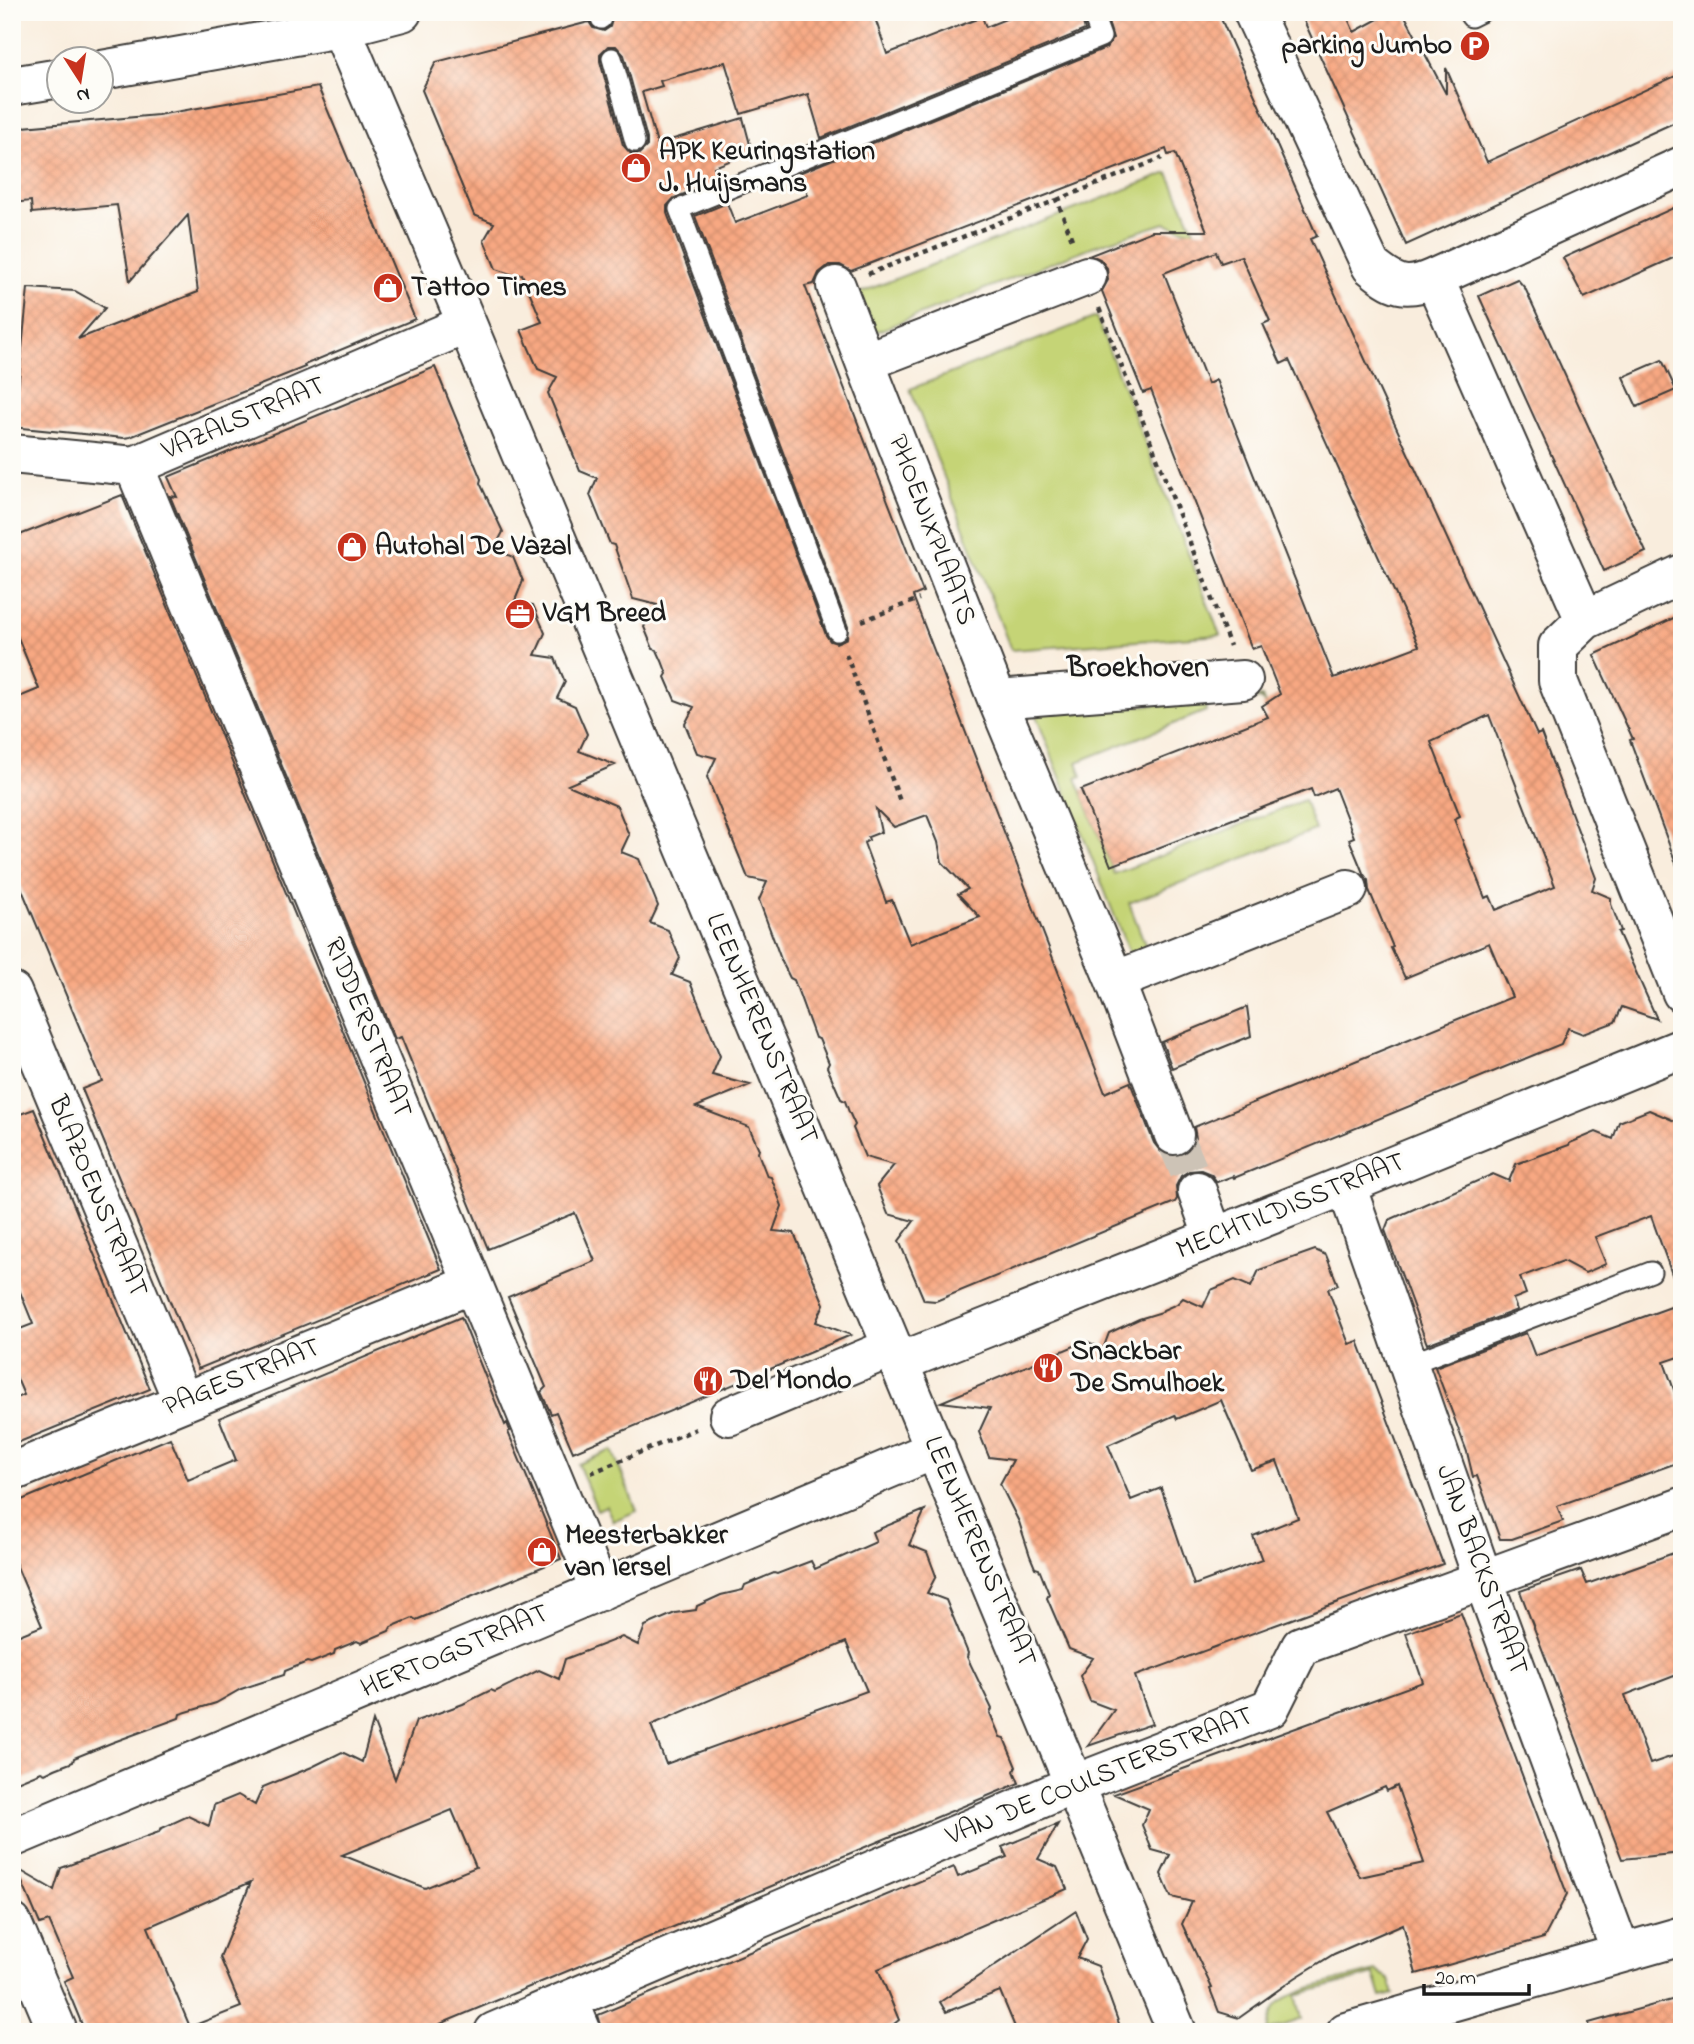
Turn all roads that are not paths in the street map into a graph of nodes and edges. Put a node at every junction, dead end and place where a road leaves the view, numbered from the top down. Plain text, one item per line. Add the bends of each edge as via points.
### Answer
1 (402, 12) edge
2 (1092, 12) edge
3 (1253, 12) edge
4 (1468, 12) edge
5 (1481, 12) edge
6 (337, 20) edge
7 (612, 58) dead end
8 (116, 67) edge
9 (46, 80) edge
10 (12, 86) edge
11 (635, 142) dead end
12 (1682, 166) edge
13 (1087, 276) road end
14 (1434, 278) junction
15 (836, 286) road end
16 (467, 324) junction
17 (865, 362) junction
18 (12, 454) edge
19 (134, 466) junction
20 (1682, 574) edge
21 (1585, 620) junction
22 (837, 631) road end
23 (1243, 680) road end
24 (997, 699) junction
25 (1348, 889) dead end
26 (1115, 981) junction
27 (12, 992) edge
28 (1682, 993) edge
29 (1682, 1048) edge
30 (1174, 1135) tunnel mouth
31 (1346, 1185) junction
32 (1197, 1191) tunnel mouth
33 (1214, 1238) junction
34 (1651, 1272) dead end
35 (472, 1284) junction
36 (897, 1355) junction
37 (1408, 1365) junction
38 (183, 1402) junction
39 (729, 1416) road end
40 (936, 1449) junction
41 (12, 1472) edge
42 (1682, 1507) edge
43 (1483, 1579) junction
44 (600, 1591) junction
45 (1075, 1784) junction
46 (12, 1838) edge
47 (12, 1923) edge
48 (1682, 1936) edge
49 (1621, 1953) junction
50 (575, 2016) edge
51 (58, 2032) edge
52 (494, 2032) edge
53 (1177, 2032) edge
54 (1346, 2032) edge

1 - 6 street
2 - 22 lane via 1101,37 679,209
3 - 14 street via 1371,266 1392,284 1418,286
4 - 5 lane via 1471,17
6 - 8 street
6 - 16 street, LEENHERENSTRAAT
7 - 11 lane
9 - 10 street
12 - 14 street
13 - 17 street
14 - 21 street
15 - 17 street, PHOENIXPLAATS
16 - 19 street, VAZALSTRAAT
16 - 36 street, LEENHERENSTRAAT
17 - 24 street, PHOENIXPLAATS
18 - 19 street, VAZALSTRAAT
19 - 35 street, RIDDERSTRAAT
20 - 21 street
21 - 28 street via 1558,646 1558,681
23 - 24 street
24 - 26 street, PHOENIXPLAATS
25 - 26 street
26 - 30 street, PHOENIXPLAATS
27 - 38 street, BLAZOENSTRAAT
29 - 31 street, MECHTILDISSTRAAT
31 - 33 street, MECHTILDISSTRAAT
31 - 37 street, JAN BACKSTRAAT
32 - 33 street
33 - 36 street, MECHTILDISSTRAAT
34 - 37 lane
35 - 38 street, PAGESTRAAT
35 - 44 street, RIDDERSTRAAT
36 - 39 street
36 - 40 street, LEENHERENSTRAAT
37 - 43 street, JAN BACKSTRAAT
38 - 41 street, PAGESTRAAT
40 - 44 street, HERTOGSTRAAT
40 - 45 street, LEENHERENSTRAAT
42 - 43 street, VAN DE COULSTERSTRAAT
43 - 45 street, VAN DE COULSTERSTRAAT via 1301,1646 1270,1708
43 - 49 street, JAN BACKSTRAAT
44 - 46 street, HERTOGSTRAAT
45 - 50 street, VAN DE COULSTERSTRAAT
45 - 53 street, LEENHERENSTRAAT
47 - 51 street
48 - 49 street
49 - 54 street
50 - 52 street, VAN DE COULSTERSTRAAT

